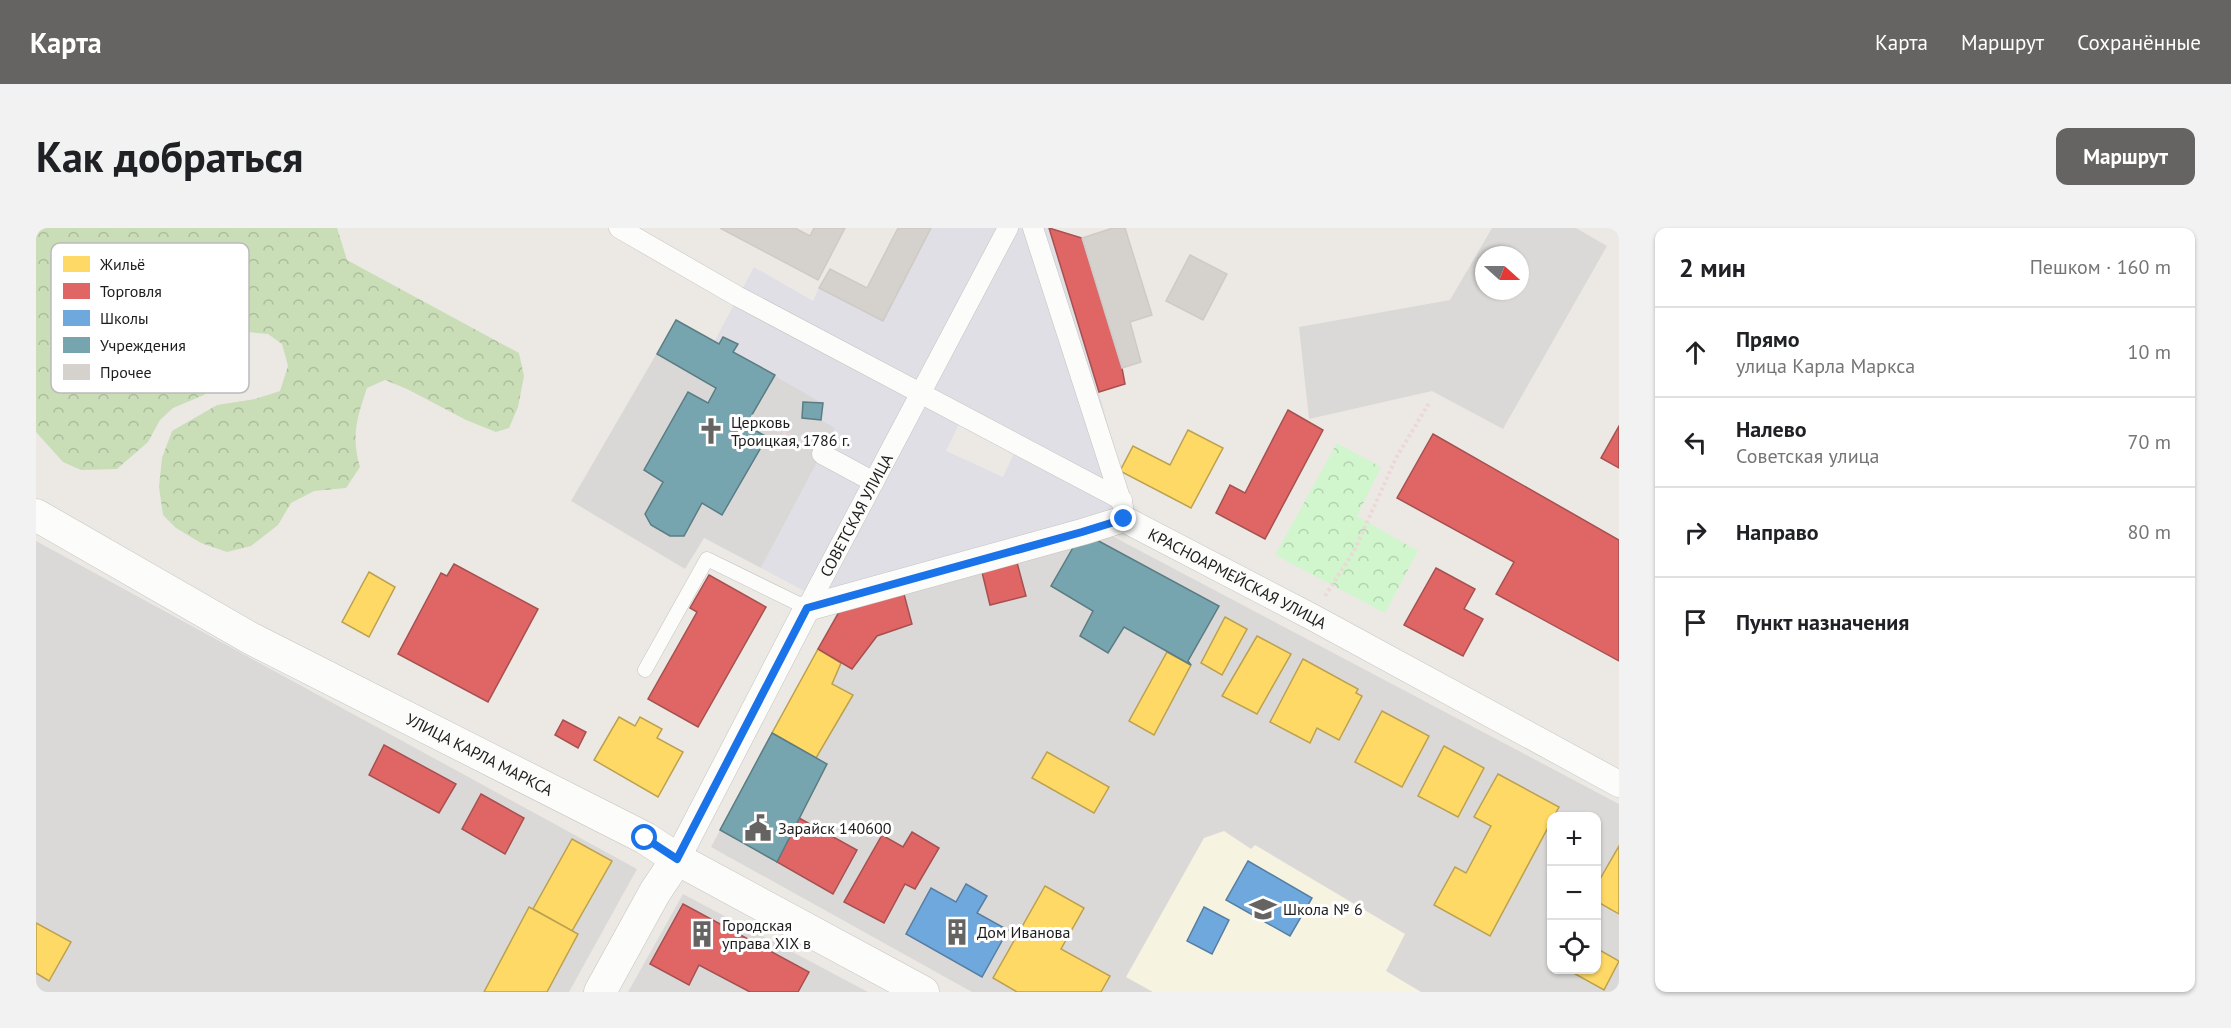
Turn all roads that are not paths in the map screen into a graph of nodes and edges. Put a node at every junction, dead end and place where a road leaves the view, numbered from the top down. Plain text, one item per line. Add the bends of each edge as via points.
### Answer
1 (619, 228) edge
2 (1008, 228) edge
3 (1033, 228) edge
4 (921, 394) junction
5 (822, 454) road end
6 (874, 482) junction
7 (1123, 510) junction
8 (36, 515) edge
9 (807, 608) junction
10 (645, 670) dead end
11 (1619, 784) edge
12 (677, 859) junction
13 (600, 992) edge
14 (923, 992) edge

1 - 4 street
2 - 4 street, СОВЕТСКАЯ УЛИЦА
3 - 7 street
4 - 6 street, СОВЕТСКАЯ УЛИЦА
4 - 7 street
5 - 6 street
6 - 9 street, СОВЕТСКАЯ УЛИЦА
7 - 9 street via 1082,532
7 - 11 street, КРАСНОАРМЕЙСКАЯ УЛИЦА
8 - 12 street, УЛИЦА КАРЛА МАРКСА via 250,638 645,838
9 - 10 lane via 707,559
9 - 12 street, СОВЕТСКАЯ УЛИЦА
12 - 13 street, СОВЕТСКАЯ УЛИЦА
12 - 14 street, УЛИЦА КАРЛА МАРКСА

